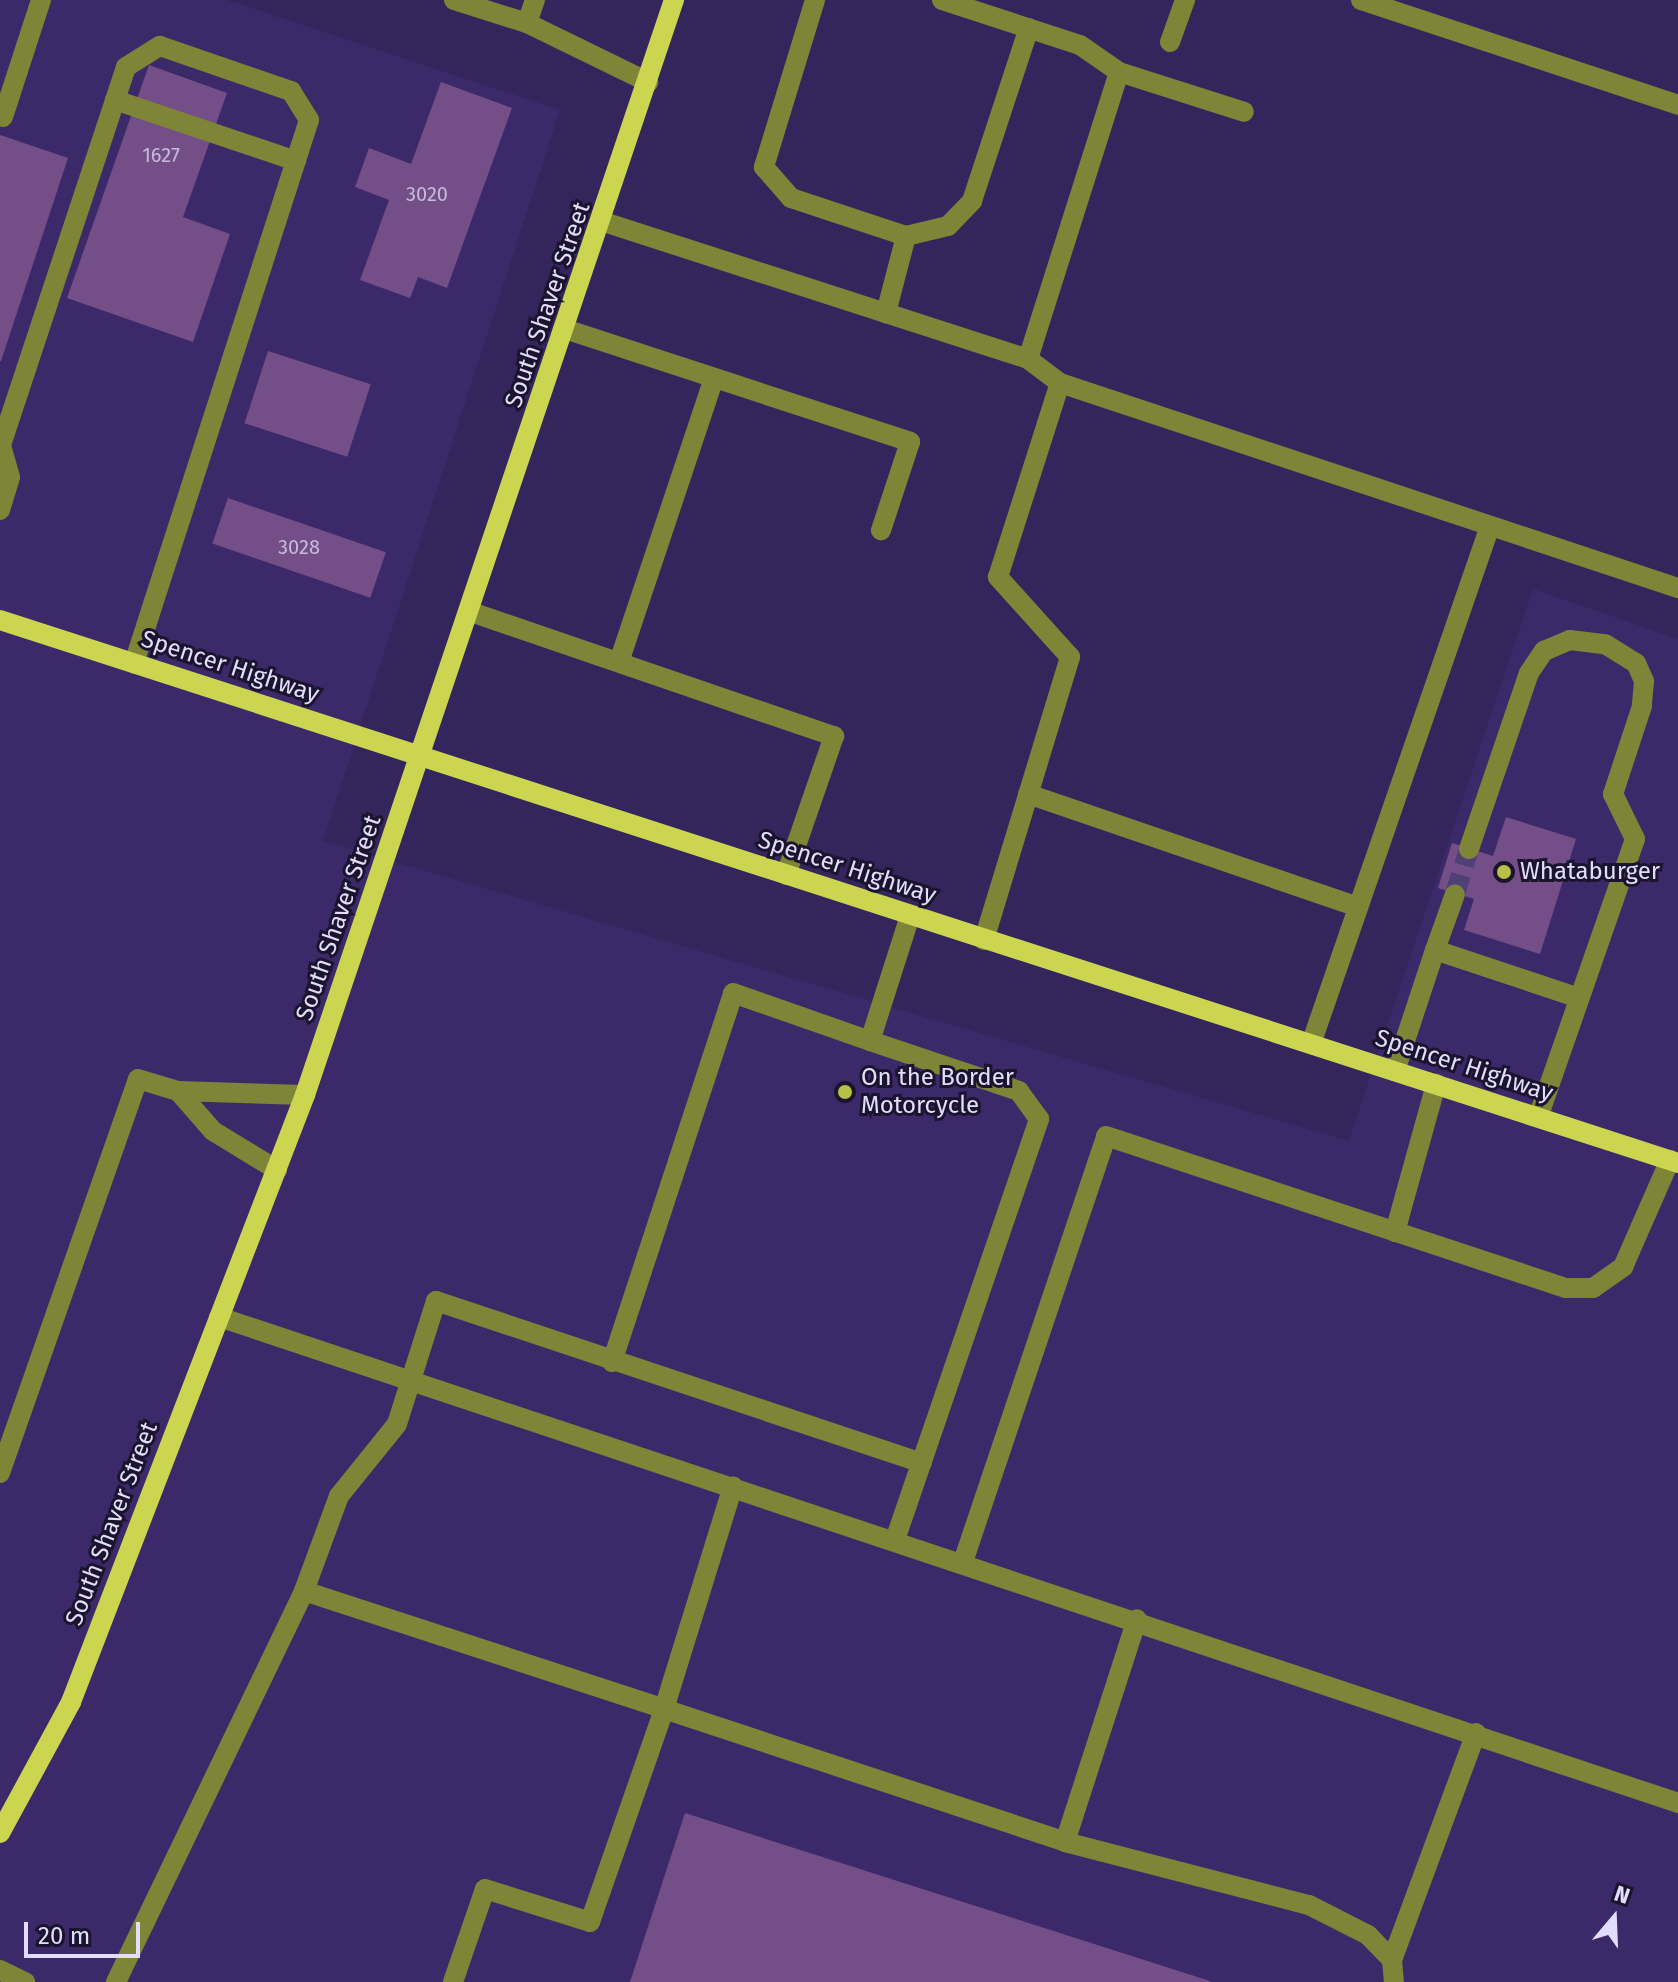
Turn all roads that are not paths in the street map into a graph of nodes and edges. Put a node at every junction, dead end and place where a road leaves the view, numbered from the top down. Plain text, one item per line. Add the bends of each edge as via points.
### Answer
1 (41, 0) edge
2 (454, 0) edge
3 (535, 0) edge
4 (674, 0) edge
5 (815, 0) edge
6 (942, 0) edge
7 (1185, 0) edge
8 (1361, 0) edge
9 (527, 23) junction
10 (1029, 28) junction
11 (1170, 42) dead end
12 (1119, 72) junction
13 (648, 82) junction
14 (115, 100) junction
15 (1678, 105) edge
16 (1244, 112) dead end
17 (3, 117) dead end
18 (296, 161) junction
19 (604, 222) junction
20 (906, 236) junction
21 (886, 313) junction
22 (568, 330) junction
23 (1028, 359) junction
24 (714, 378) junction
25 (1060, 383) junction
26 (0, 510) edge
27 (1490, 526) junction
28 (881, 530) dead end
29 (1678, 588) edge
30 (471, 612) junction
31 (0, 620) edge
32 (619, 662) junction
33 (134, 663) junction
34 (422, 756) junction
35 (1028, 794) junction
36 (1469, 849) tunnel mouth
37 (786, 875) junction
38 (1455, 894) tunnel mouth
39 (1358, 907) junction
40 (910, 916) junction
41 (984, 940) junction
42 (1435, 950) junction
43 (1579, 998) junction
44 (870, 1041) junction
45 (1311, 1044) junction
46 (1395, 1071) junction
47 (1436, 1084) junction
48 (178, 1091) junction
49 (305, 1095) junction
50 (1538, 1117) junction
51 (1674, 1161) edge
52 (277, 1170) junction
53 (1395, 1232) junction
54 (219, 1317) junction
55 (612, 1362) junction
56 (409, 1380) junction
57 (922, 1463) junction
58 (0, 1473) edge
59 (733, 1486) junction
60 (895, 1540) junction
61 (963, 1562) junction
62 (304, 1591) junction
63 (1137, 1619) junction
64 (664, 1709) junction
65 (1476, 1733) junction
66 (1678, 1803) edge
67 (0, 1833) edge
68 (1065, 1842) junction
69 (1392, 1960) junction
70 (0, 1970) edge
71 (25, 1982) edge
72 (116, 1982) edge
73 (453, 1982) edge
74 (1394, 1982) edge

1 - 17 lane
2 - 9 lane
3 - 9 lane
4 - 13 main road, South Shaver Street
5 - 20 lane via 764,167 791,198
6 - 10 lane
7 - 11 lane
8 - 15 lane
9 - 13 lane
10 - 12 lane via 1080,45
10 - 20 lane via 972,201 948,226
12 - 16 lane
12 - 23 lane
13 - 19 main road, South Shaver Street
14 - 18 lane
14 - 18 lane via 126,67 160,46 291,91 309,120
14 - 26 lane via 1,445 10,477
18 - 33 lane
19 - 21 lane
19 - 22 main road, South Shaver Street
20 - 21 lane
21 - 23 lane
22 - 24 lane
22 - 30 main road, South Shaver Street
23 - 25 lane
24 - 28 lane via 910,442
24 - 32 lane
25 - 27 lane
25 - 35 lane via 998,577 1070,657
27 - 29 lane
27 - 39 lane
30 - 32 lane
30 - 34 main road, South Shaver Street
31 - 33 main road, Spencer Highway
32 - 37 lane via 834,736
33 - 34 main road, Spencer Highway
34 - 37 main road, Spencer Highway
34 - 49 main road, South Shaver Street
35 - 39 lane
35 - 41 lane
36 - 43 lane via 1529,673 1544,651 1570,640 1605,644 1636,663 1644,681 1642,706 1613,794 1635,839
37 - 40 main road, Spencer Highway
38 - 42 lane
39 - 45 lane
40 - 41 main road, Spencer Highway
40 - 44 lane
41 - 45 main road, Spencer Highway
42 - 43 lane
42 - 46 lane
43 - 50 lane
44 - 55 lane via 733,993
44 - 57 lane via 1019,1091 1039,1119
45 - 46 main road, Spencer Highway
46 - 47 main road, Spencer Highway
47 - 50 main road, Spencer Highway
47 - 53 lane
48 - 49 lane
48 - 52 lane via 213,1131
48 - 58 lane via 138,1079
49 - 52 main road, South Shaver Street
50 - 51 main road, Spencer Highway
51 - 53 lane via 1623,1267 1593,1288 1566,1288
52 - 54 main road, South Shaver Street
53 - 61 lane via 1106,1136
54 - 56 lane
54 - 67 main road, South Shaver Street via 71,1702
55 - 56 lane via 436,1301
55 - 57 lane
56 - 59 lane
56 - 62 lane via 397,1424 339,1496
57 - 60 lane
59 - 60 lane
59 - 64 lane
60 - 61 lane
61 - 63 lane
62 - 64 lane
62 - 72 lane
63 - 65 lane
63 - 68 lane
64 - 68 lane
64 - 73 lane via 590,1922 485,1889
65 - 66 lane
65 - 69 lane
68 - 69 lane via 1309,1905 1368,1935
69 - 74 lane
70 - 71 lane

